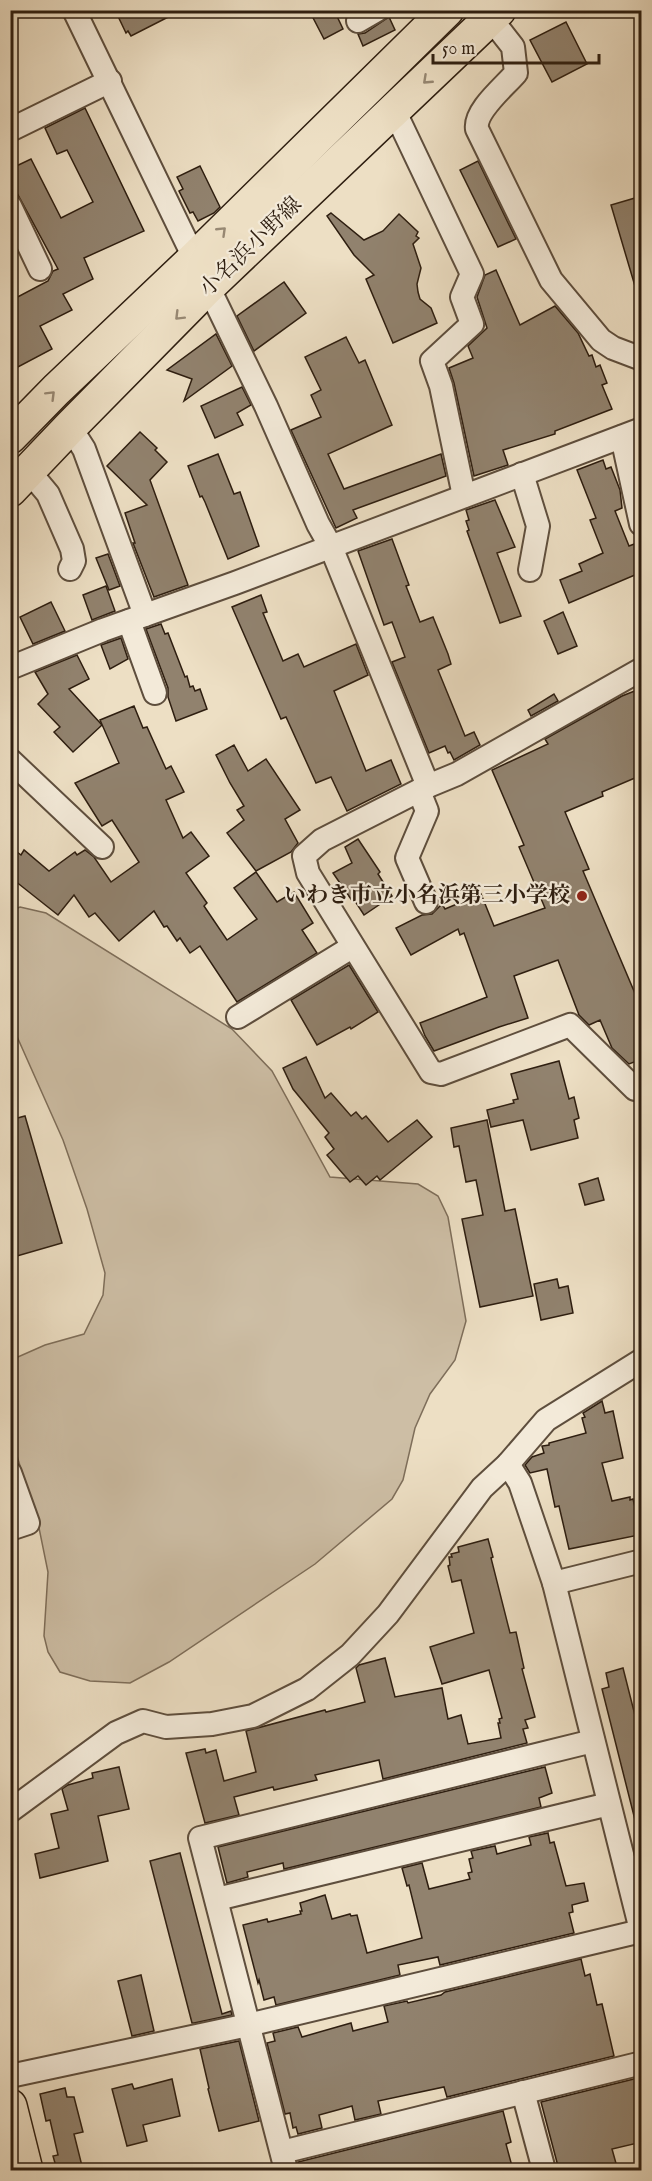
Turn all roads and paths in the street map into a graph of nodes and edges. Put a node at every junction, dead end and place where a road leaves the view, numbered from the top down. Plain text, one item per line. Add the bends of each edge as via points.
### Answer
1 (74, 10) edge
2 (447, 10) edge
3 (495, 15) edge
4 (110, 81) junction
5 (394, 110) junction
6 (10, 130) edge
7 (10, 206) edge
8 (40, 269) dead end
9 (202, 273) junction
10 (642, 358) edge
11 (70, 427) junction
12 (632, 433) edge
13 (10, 437) edge
14 (522, 474) junction
15 (19, 480) edge
16 (464, 496) junction
17 (641, 524) edge
18 (331, 547) junction
19 (70, 569) dead end
20 (530, 570) dead end
21 (137, 618) junction
22 (10, 668) edge
23 (642, 669) edge
24 (155, 693) dead end
25 (10, 760) edge
26 (424, 788) junction
27 (102, 847) dead end
28 (426, 902) dead end
29 (352, 947) junction
30 (238, 1017) dead end
31 (642, 1087) edge
32 (642, 1360) edge
33 (508, 1464) junction
34 (10, 1473) edge
35 (10, 1529) edge
36 (642, 1562) edge
37 (554, 1583) junction
38 (593, 1741) junction
39 (609, 1804) junction
40 (10, 1811) edge
41 (217, 1899) junction
42 (641, 1933) edge
43 (248, 2025) junction
44 (642, 2063) edge
45 (10, 2076) edge
46 (523, 2092) junction
47 (10, 2106) edge
48 (284, 2161) edge
49 (26, 2170) edge
50 (544, 2170) edge

1 - 4 street
9 -> 2 main road, 小名浜小野線
3 -> 5 main road, 小名浜小野線
3 - 10 street via 513,47 516,73 481,112 477,129 556,288 601,340
4 - 6 street
4 - 9 street
5 - 9 main road, 小名浜小野線
5 - 16 street via 472,274 462,297 472,324 432,361
7 - 8 street
9 -> 11 main road, 小名浜小野線
13 -> 9 main road, 小名浜小野線 via 56,390
9 - 18 street
11 - 15 main road, 小名浜小野線
11 - 21 street via 84,449
12 - 14 street
12 - 17 street
14 - 16 street
14 - 20 street via 538,526
15 - 19 street via 48,494 72,549 74,561
16 - 18 street
18 - 21 street
18 - 26 street
21 - 22 street
21 - 24 street
23 - 26 street via 457,774
25 - 27 street
26 - 28 street via 427,811 407,858
26 - 29 street via 322,840 304,856 308,873
29 - 30 street
29 - 31 street via 431,1072 441,1074 570,1024 635,1089
32 - 33 street via 546,1420
33 - 37 street via 520,1483
33 - 40 street via 482,1488 388,1614 350,1655 307,1689 253,1716 166,1727 143,1721 116,1733
34 - 35 street via 28,1523
36 - 37 street
37 - 38 street
38 - 39 street
38 - 41 street via 200,1838
39 - 41 street
39 - 42 street
41 - 43 street
42 - 43 street
43 - 45 street
43 - 48 street
44 - 46 street
46 - 48 street
46 - 50 street
47 - 49 main road

